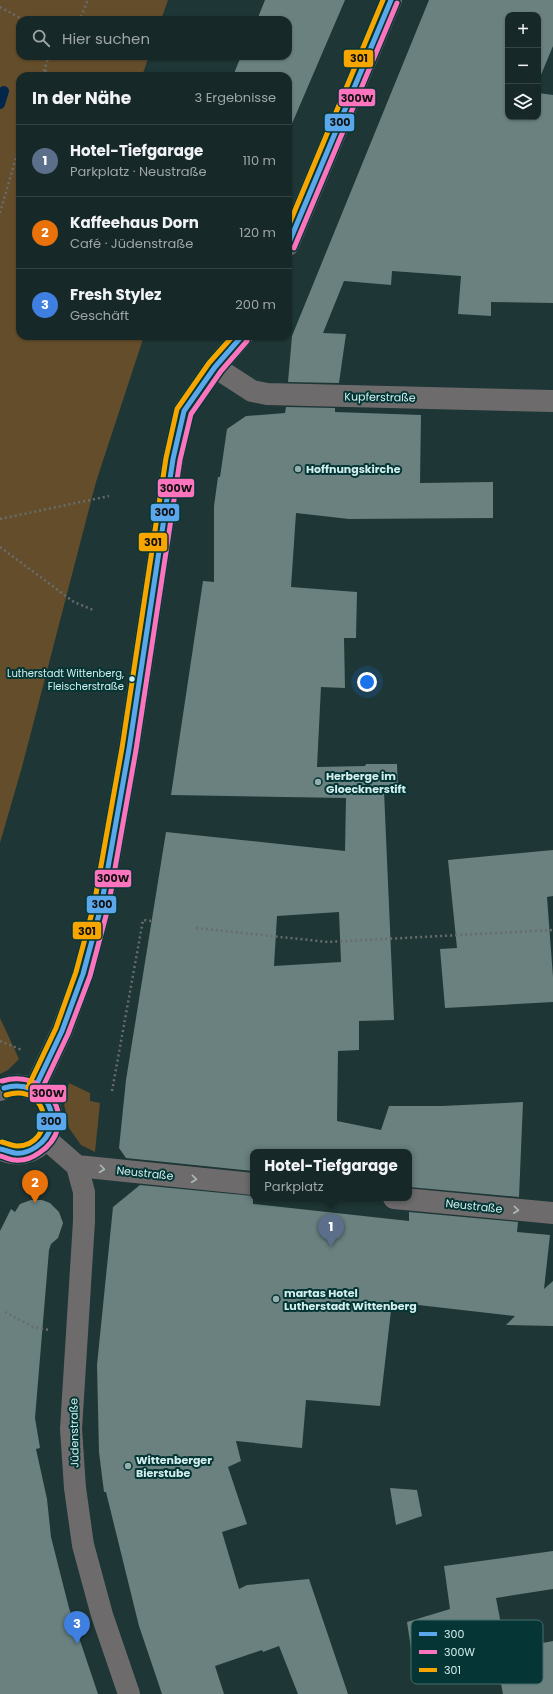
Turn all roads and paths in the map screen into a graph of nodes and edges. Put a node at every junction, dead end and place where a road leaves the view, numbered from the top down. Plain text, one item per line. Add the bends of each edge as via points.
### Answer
1 (88, 0) edge
2 (391, 0) edge
3 (0, 7) edge
4 (17, 16) edge
5 (81, 16) edge
6 (48, 60) edge
7 (44, 70) edge
8 (16, 158) edge
9 (0, 213) edge
10 (292, 235) edge
11 (239, 340) edge
12 (215, 367) junction
13 (553, 400) edge
14 (109, 496) dead end
15 (0, 519) edge
16 (0, 547) edge
17 (93, 610) dead end
18 (152, 921) dead end
19 (196, 928) dead end
20 (553, 930) edge
21 (0, 1090) edge
22 (34, 1090) junction
23 (112, 1091) dead end
24 (46, 1139) junction
25 (2, 1155) edge
26 (77, 1166) junction
27 (250, 1184) edge
28 (412, 1200) edge
29 (553, 1213) edge
30 (5, 1312) dead end
31 (76, 1336) junction
32 (129, 1694) edge

1 - 5 path
2 - 10 street
3 - 4 path
6 - 7 path
8 - 9 path
11 - 12 street
12 - 13 street, Kupferstraße via 252,391 267,394
12 - 22 street via 184,411 178,432 129,749 101,907 83,974 62,1031
14 - 15 path
16 - 17 path via 74,602
18 - 23 path via 143,920
19 - 20 path via 328,942
21 - 22 street via 15,1085
22 - 24 street via 47,1103 51,1115
24 - 25 street via 28,1152
24 - 26 street
26 -> 27 street, Neustraße
26 - 31 street, Jüdenstraße via 84,1192 84,1221
28 -> 29 street, Neustraße
30 - 31 path via 33,1327
31 - 32 street, Jüdenstraße via 71,1429 75,1488 83,1546 102,1615

